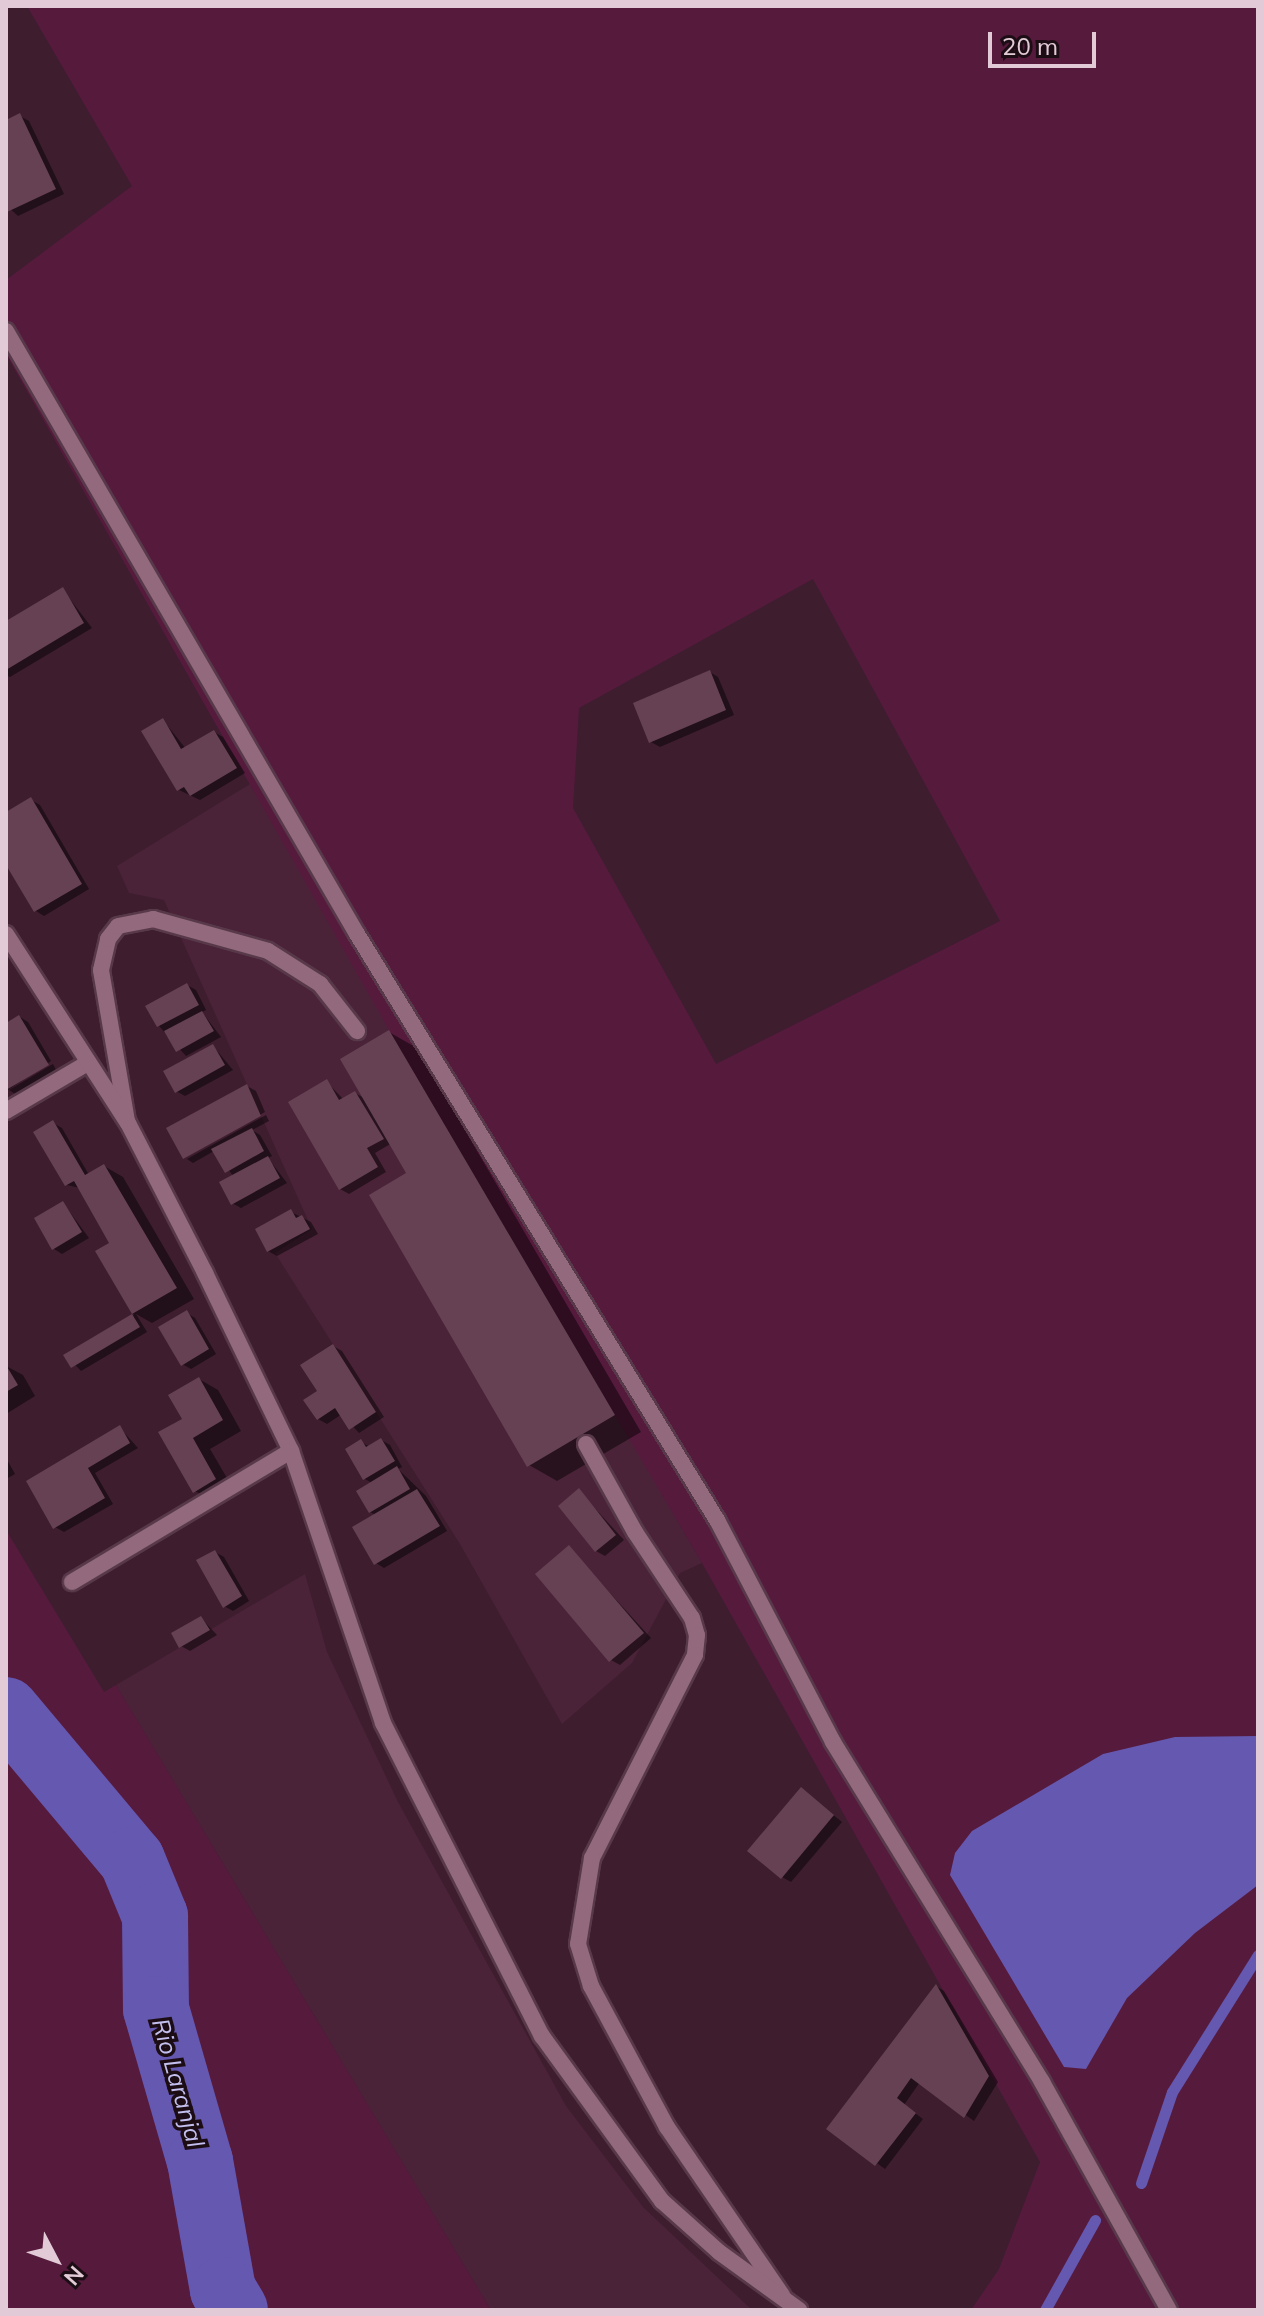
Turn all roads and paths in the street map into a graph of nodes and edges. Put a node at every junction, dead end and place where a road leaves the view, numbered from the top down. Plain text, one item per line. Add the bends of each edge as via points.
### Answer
1 (6, 331) edge
2 (6, 934) edge
3 (357, 1031) dead end
4 (86, 1064) junction
5 (6, 1111) edge
6 (128, 1123) junction
7 (586, 1444) dead end
8 (291, 1451) junction
9 (72, 1582) dead end
10 (782, 2295) junction
11 (799, 2310) edge
12 (1169, 2310) edge

1 - 12 street via 357,934 717,1520 833,1742 1042,2082
2 - 4 street
3 - 6 street via 320,984 268,951 153,919 118,926 108,939 101,970
4 - 5 street
4 - 6 street
6 - 8 street
7 - 10 street via 692,1618 697,1635 695,1655 592,1858 578,1944 591,1986 624,2054 718,2206
8 - 9 street
8 - 10 street via 383,1723 542,2036 662,2201 719,2252
10 - 11 street

